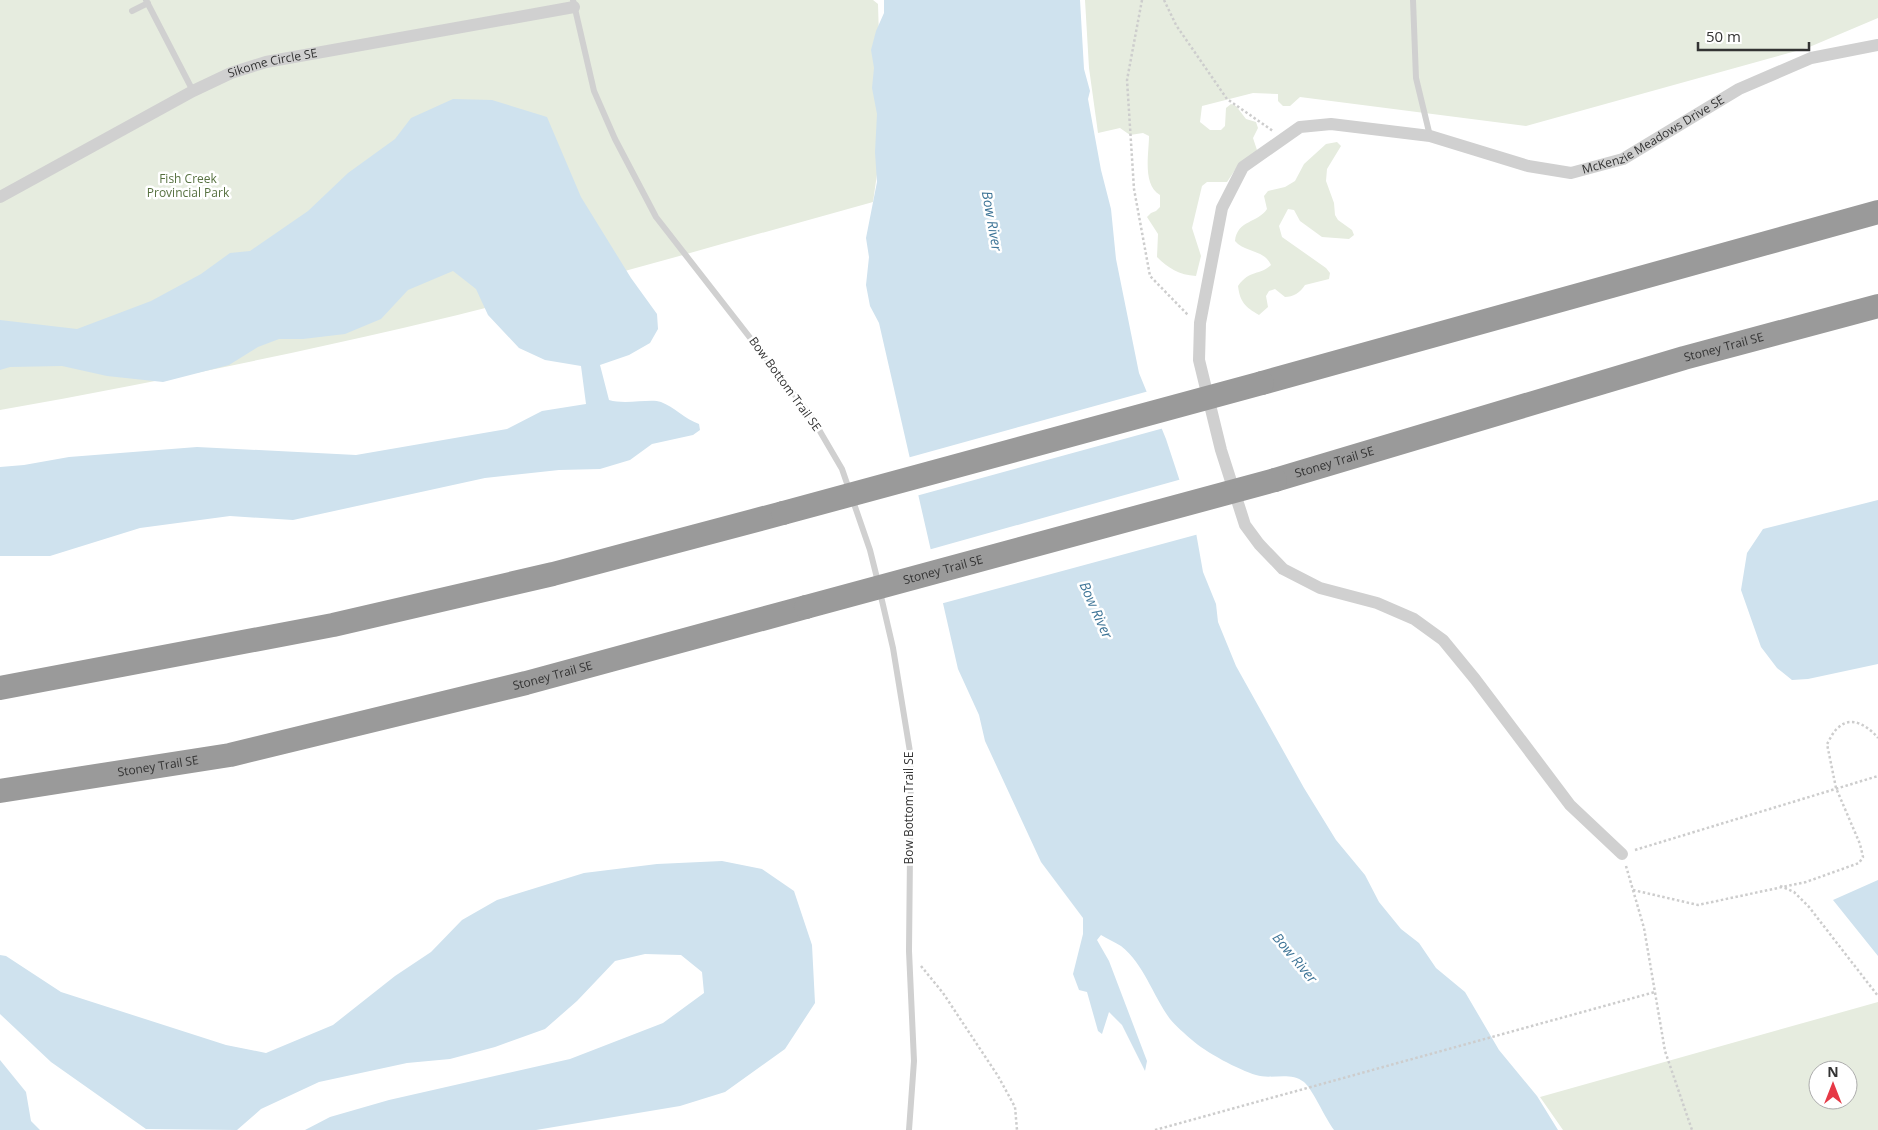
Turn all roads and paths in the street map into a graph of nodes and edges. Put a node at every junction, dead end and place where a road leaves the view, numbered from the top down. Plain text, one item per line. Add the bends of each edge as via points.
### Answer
1 (1142, 0) edge
2 (1164, 0) edge
3 (1414, 0) edge
4 (147, 1) edge
5 (573, 4) edge
6 (132, 11) dead end
7 (1878, 45) edge
8 (193, 91) junction
9 (1430, 136) junction
10 (1286, 138) junction
11 (0, 197) edge
12 (1878, 212) edge
13 (1878, 306) edge
14 (1200, 323) junction
15 (204, 650) junction
16 (0, 670) edge
17 (0, 688) edge
18 (1878, 738) edge
19 (230, 755) junction
20 (1878, 776) edge
21 (1836, 788) junction
22 (0, 792) edge
23 (0, 808) edge
24 (1622, 854) junction
25 (1780, 886) junction
26 (1633, 890) junction
27 (909, 951) junction
28 (1655, 992) junction
29 (1878, 996) edge
30 (909, 1130) edge
31 (1017, 1130) edge
32 (1155, 1130) edge
33 (1692, 1130) edge

1 - 14 path via 1127,80 1136,198 1150,276 1180,309
2 - 10 path via 1176,25 1227,99
3 - 9 lane via 1416,78
4 - 6 lane
4 - 8 lane
5 - 8 street, Sikome Circle SE via 266,62 231,73
5 - 27 lane, Bow Bottom Trail SE via 594,91 656,217 811,416 846,478 870,550 893,648 911,758
7 - 9 street, McKenzie Meadows Drive SE via 1802,62 1739,89 1623,159 1570,172 1528,166
8 - 11 street, Sikome Circle SE
9 - 10 street, McKenzie Meadows Drive SE via 1331,124 1300,127
10 - 14 street, McKenzie Meadows Drive SE via 1243,167 1222,208
12 - 15 highway, bridge via 1262,383 553,574 333,625
13 - 19 highway, Stoney Trail SE, bridge via 1684,358 1275,480 526,683
14 - 24 street, McKenzie Meadows Drive SE via 1199,360 1221,450 1245,525 1259,544 1283,569 1313,584 1377,603 1414,619 1443,640 1570,805
15 - 16 highway
15 - 17 highway
18 - 21 path via 1864,724 1850,722 1839,726 1827,744
19 - 22 highway, Stoney Trail SE
19 - 23 highway
20 - 21 path
21 - 24 path
21 - 25 path via 1863,857 1859,863 1806,882
24 - 26 path
25 - 26 path via 1698,905
25 - 29 path via 1794,892 1809,907
26 - 28 path via 1644,928
27 - 30 lane, Bow Bottom Trail SE via 914,1060
27 - 31 path via 943,993 998,1076 1015,1107
28 - 32 path
28 - 33 path via 1665,1051

